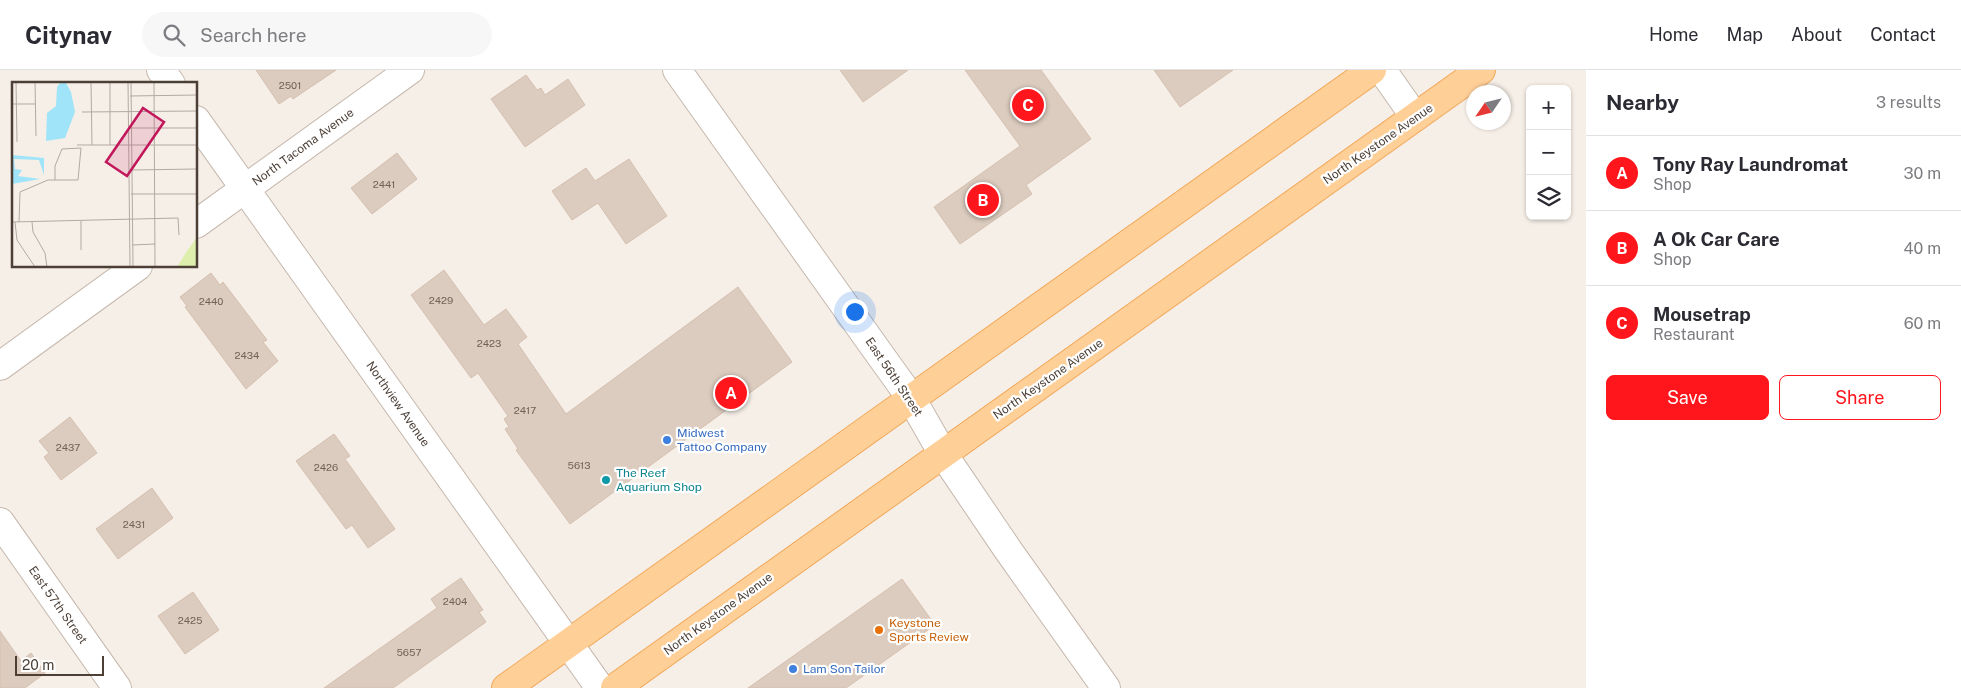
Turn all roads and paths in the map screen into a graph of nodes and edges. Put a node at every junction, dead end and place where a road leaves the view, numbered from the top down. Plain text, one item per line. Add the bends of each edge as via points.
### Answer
1 (161, 70) edge
2 (410, 70) edge
3 (677, 70) edge
4 (1372, 70) edge
5 (1382, 70) edge
6 (1481, 70) edge
7 (169, 82) edge
8 (1415, 117) junction
9 (198, 123) edge
10 (245, 188) junction
11 (198, 223) edge
12 (135, 268) edge
13 (0, 366) edge
14 (910, 398) junction
15 (942, 454) junction
16 (0, 522) edge
17 (568, 644) junction
18 (116, 688) edge
19 (506, 688) edge
20 (600, 688) edge
21 (615, 688) edge
22 (1106, 688) edge

1 - 7 street
2 - 10 street, North Tacoma Avenue
3 - 14 street, East 56th Street
4 - 14 main road
5 - 8 street
6 - 8 main road, North Keystone Avenue
8 - 15 main road, North Keystone Avenue
9 - 10 street, Northview Avenue
10 - 11 street, North Tacoma Avenue
10 - 17 street, Northview Avenue
12 - 13 street
14 - 15 street, East 56th Street
14 - 17 main road
15 - 21 main road, North Keystone Avenue
15 - 22 street, East 56th Street
16 - 18 street, East 57th Street
17 - 19 main road
17 - 20 street, Northview Avenue

